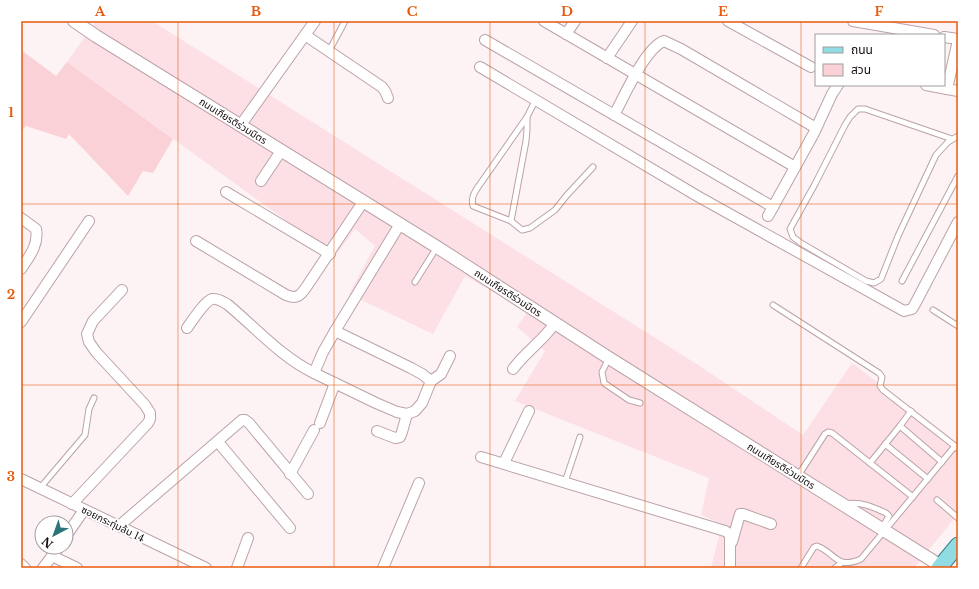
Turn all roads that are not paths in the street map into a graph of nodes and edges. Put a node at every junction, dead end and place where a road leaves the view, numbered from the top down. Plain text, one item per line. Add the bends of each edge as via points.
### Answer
1 (74, 21) edge
2 (315, 21) edge
3 (345, 21) edge
4 (544, 21) edge
5 (575, 21) edge
6 (632, 21) edge
7 (728, 21) edge
8 (853, 21) edge
9 (566, 34) junction
10 (928, 34) edge
11 (305, 35) junction
12 (945, 36) edge
13 (485, 40) dead end
14 (958, 41) edge
15 (329, 51) junction
16 (607, 58) junction
17 (480, 67) dead end
18 (811, 67) dead end
19 (636, 74) junction
20 (837, 86) edge
21 (931, 86) edge
22 (947, 89) junction
23 (958, 91) edge
24 (388, 98) dead end
25 (536, 100) junction
26 (614, 115) junction
27 (527, 117) junction
28 (240, 126) junction
29 (816, 128) junction
30 (958, 136) edge
31 (952, 139) junction
32 (281, 151) junction
33 (593, 167) dead end
34 (795, 167) junction
35 (958, 176) edge
36 (261, 181) dead end
37 (226, 192) dead end
38 (363, 202) junction
39 (21, 218) edge
40 (511, 221) junction
41 (89, 222) dead end
42 (958, 222) edge
43 (400, 224) junction
44 (196, 241) dead end
45 (436, 247) junction
46 (330, 254) junction
47 (21, 269) edge
48 (902, 280) dead end
49 (415, 282) dead end
50 (122, 290) dead end
51 (773, 305) dead end
52 (933, 310) dead end
53 (21, 322) edge
54 (555, 323) junction
55 (958, 326) edge
56 (187, 328) dead end
57 (335, 331) junction
58 (450, 356) dead end
59 (609, 358) junction
60 (513, 369) dead end
61 (314, 373) junction
62 (431, 381) junction
63 (335, 383) junction
64 (94, 398) dead end
65 (640, 403) dead end
66 (911, 411) junction
67 (529, 412) dead end
68 (407, 414) junction
69 (900, 426) junction
70 (377, 431) dead end
71 (580, 437) dead end
72 (218, 442) junction
73 (885, 444) junction
74 (957, 447) edge
75 (481, 457) dead end
76 (942, 462) junction
77 (504, 463) junction
78 (870, 463) junction
79 (290, 474) junction
80 (797, 476) junction
81 (21, 478) edge
82 (928, 479) junction
83 (565, 482) junction
84 (419, 483) dead end
85 (40, 488) junction
86 (308, 494) dead end
87 (913, 497) junction
88 (937, 500) dead end
89 (72, 504) junction
90 (84, 510) junction
91 (958, 518) edge
92 (74, 524) edge
93 (771, 524) dead end
94 (119, 526) junction
95 (290, 528) dead end
96 (883, 530) junction
97 (248, 538) dead end
98 (958, 545) edge
99 (731, 548) junction
100 (52, 556) joint
101 (841, 563) junction
102 (21, 564) edge
103 (940, 567) edge
104 (25, 568) edge
105 (43, 568) edge
106 (77, 568) edge
107 (206, 568) edge
108 (237, 568) edge
109 (383, 568) edge
110 (730, 568) edge
111 (801, 568) edge
112 (835, 568) edge

1 - 28 street, ถนนเกียรติร่วมมิตร
2 - 11 street
3 - 15 lane
4 - 9 street
5 - 9 street
6 - 16 street
7 - 18 street
8 - 10 street
9 - 16 street
11 - 15 street
11 - 28 street
12 - 14 street
13 - 26 street
14 - 22 street
15 - 24 street via 382,87
16 - 19 street
17 - 25 street
19 - 26 street
19 - 29 street via 648,54 664,41 700,59
19 - 34 street
20 - 29 street
21 - 22 street
22 - 23 street
25 - 27 lane
25 - 42 street via 699,197 904,311 912,309 916,304
26 - 34 street via 771,212
27 - 40 lane via 526,141
27 - 40 lane via 478,187 472,201 473,206
28 - 32 street, ถนนเกียรติร่วมมิตร
29 - 34 street
30 - 31 lane
31 - 31 lane via 936,155 898,236 881,280 874,283 866,281 793,237 790,229 845,125 858,109
32 - 36 street
32 - 38 street, ถนนเกียรติร่วมมิตร
33 - 40 lane via 542,221 522,230
35 - 48 lane
37 - 46 street
38 - 43 street, ถนนเกียรติร่วมมิตร
38 - 46 street
39 - 47 street via 36,229 37,235 32,252
41 - 53 street
43 - 45 street, ถนนเกียรติร่วมมิตร
43 - 57 street
44 - 46 street via 292,298 302,294
45 - 49 lane
45 - 54 street, ถนนเกียรติร่วมมิตร
50 - 89 street via 93,321 87,334 96,352 145,405 150,413 150,419
51 - 66 lane via 878,372 882,377 881,388
52 - 55 lane
54 - 59 street, ถนนเกียรติร่วมมิตร
54 - 60 street
56 - 61 street via 206,304 212,299 218,299 288,357
57 - 61 street
57 - 62 street via 422,374
58 - 62 street via 441,374
59 - 65 lane via 602,372 604,383 629,400
59 - 80 street, ถนนเกียรติร่วมมิตร
61 - 63 street
62 - 68 street via 422,403 415,411
63 - 68 street via 376,403
63 - 79 street via 317,426
64 - 85 lane via 85,435
66 - 69 lane
66 - 74 lane
67 - 77 street
68 - 70 street via 400,436 394,438
69 - 73 lane
69 - 76 lane
71 - 83 lane
72 - 79 street via 238,423 245,420
72 - 94 street
72 - 95 street
73 - 78 lane
73 - 82 lane
74 - 76 lane
75 - 77 street
76 - 82 lane
77 - 83 street
78 - 80 lane via 828,432
78 - 87 lane
79 - 86 street
80 - 96 street, ถนนเกียรติร่วมมิตร
81 - 85 street, ซอยกระทุ่มล้ม 14
82 - 87 lane
83 - 99 street via 725,531 730,534
84 - 109 street
85 - 89 street, ซอยกระทุ่มล้ม 14
87 - 96 lane
88 - 91 lane
89 - 90 street, ซอยกระทุ่มล้ม 14
90 - 92 street
90 - 94 street, ซอยกระทุ่มล้ม 14
93 - 99 street via 740,514
94 - 107 street, ซอยกระทุ่มล้ม 14
96 - 101 lane via 861,559 853,563
96 - 103 street, ถนนเกียรติร่วมมิตร
97 - 108 street
98 - 103 main road
99 - 110 street
100 - 105 street
100 - 106 street
101 - 111 lane via 817,546
101 - 112 lane
102 - 104 street

